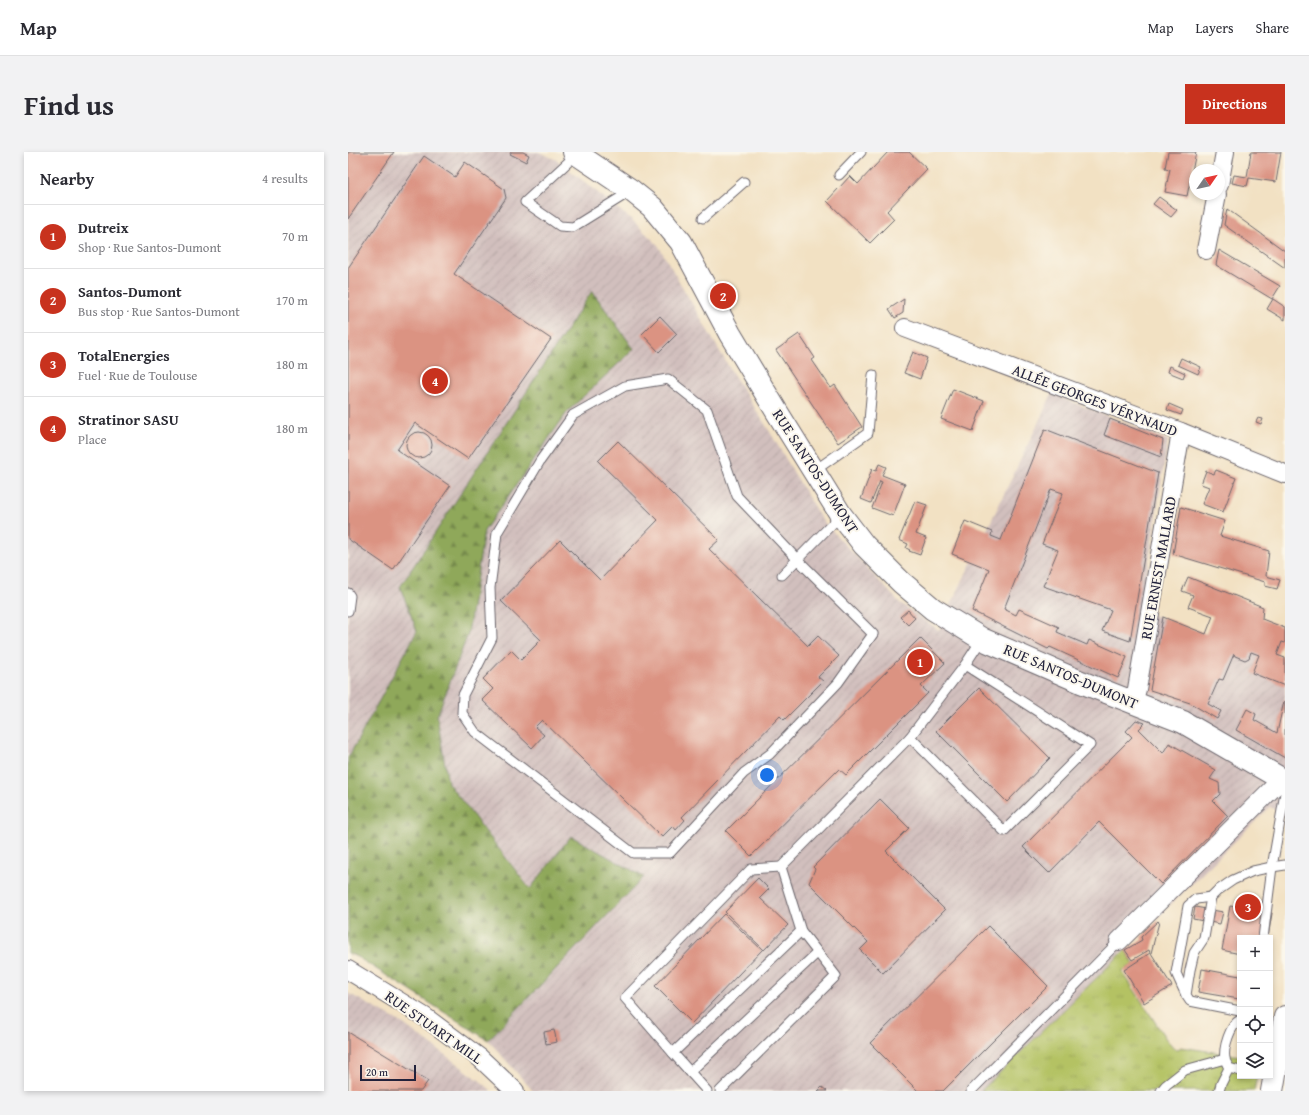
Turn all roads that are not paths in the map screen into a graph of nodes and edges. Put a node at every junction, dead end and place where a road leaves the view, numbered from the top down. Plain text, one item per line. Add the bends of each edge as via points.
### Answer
1 (861, 152) edge
2 (1225, 152) edge
3 (577, 153) edge
4 (1223, 164) edge
5 (839, 175) dead end
6 (744, 182) dead end
7 (632, 191) junction
8 (1216, 200) edge
9 (703, 218) dead end
10 (1206, 250) dead end
11 (905, 328) dead end
12 (873, 375) dead end
13 (1181, 432) junction
14 (814, 471) junction
15 (1285, 474) edge
16 (841, 515) junction
17 (797, 559) junction
18 (782, 575) dead end
19 (348, 593) edge
20 (348, 611) edge
21 (982, 639) junction
22 (965, 665) junction
23 (1133, 703) junction
24 (910, 738) junction
25 (1284, 784) edge
26 (1285, 866) edge
27 (781, 867) junction
28 (1272, 867) junction
29 (1211, 897) junction
30 (800, 931) junction
31 (1263, 935) edge
32 (1118, 941) joint
33 (817, 952) junction
34 (348, 970) edge
35 (1186, 994) junction
36 (1237, 1010) edge
37 (1282, 1019) edge
38 (1237, 1021) edge
39 (673, 1053) junction
40 (1225, 1059) junction
41 (1229, 1068) junction
42 (1237, 1070) edge
43 (690, 1072) junction
44 (1271, 1083) edge
45 (515, 1091) edge
46 (707, 1091) edge
47 (720, 1091) edge
48 (971, 1091) edge
49 (1161, 1091) edge
50 (1219, 1091) edge

1 - 5 lane
2 - 4 street
3 - 7 street, RUE SANTOS-DUMONT
3 - 7 lane via 525,202 560,226 573,227
6 - 9 lane
7 - 14 street, RUE SANTOS-DUMONT via 652,208 681,242 730,334
8 - 10 street
11 - 13 street, ALLÉE GEORGES VÉRYNAUD
12 - 14 lane via 868,433
13 - 15 street, ALLÉE GEORGES VÉRYNAUD
13 - 23 street, RUE ERNEST MALLARD
14 - 16 street, RUE SANTOS-DUMONT
16 - 17 lane
16 - 21 street, RUE SANTOS-DUMONT via 864,545 901,582 933,609
17 - 17 lane via 873,634 838,683 770,754 744,773 670,853 633,853 475,732 462,713 463,695 492,638 490,588 497,533 540,461 573,415 625,386 668,380 707,410 737,496
17 - 18 lane
19 - 20 lane
21 - 22 lane
21 - 23 street, RUE SANTOS-DUMONT
22 - 24 lane
22 - 24 lane via 1090,745 1004,831
23 - 25 street, RUE SANTOS-DUMONT via 1183,722
24 - 27 lane
25 - 28 lane
25 - 32 street
26 - 28 lane
27 - 30 lane
27 - 39 lane via 751,869 625,998
28 - 29 lane via 1253,871 1233,880
28 - 31 lane
29 - 35 lane via 1204,938 1194,953
29 - 35 lane via 1196,898 1188,906 1176,973
30 - 33 lane
30 - 39 lane
32 - 48 lane
33 - 43 lane
33 - 47 lane via 836,976
34 - 45 street, RUE STUART MILL via 425,1017 480,1058
35 - 36 lane via 1190,1001
37 - 44 street
38 - 40 lane via 1227,1041
39 - 43 lane
40 - 41 lane
40 - 49 lane via 1185,1070
41 - 42 lane
41 - 50 lane
43 - 46 lane

